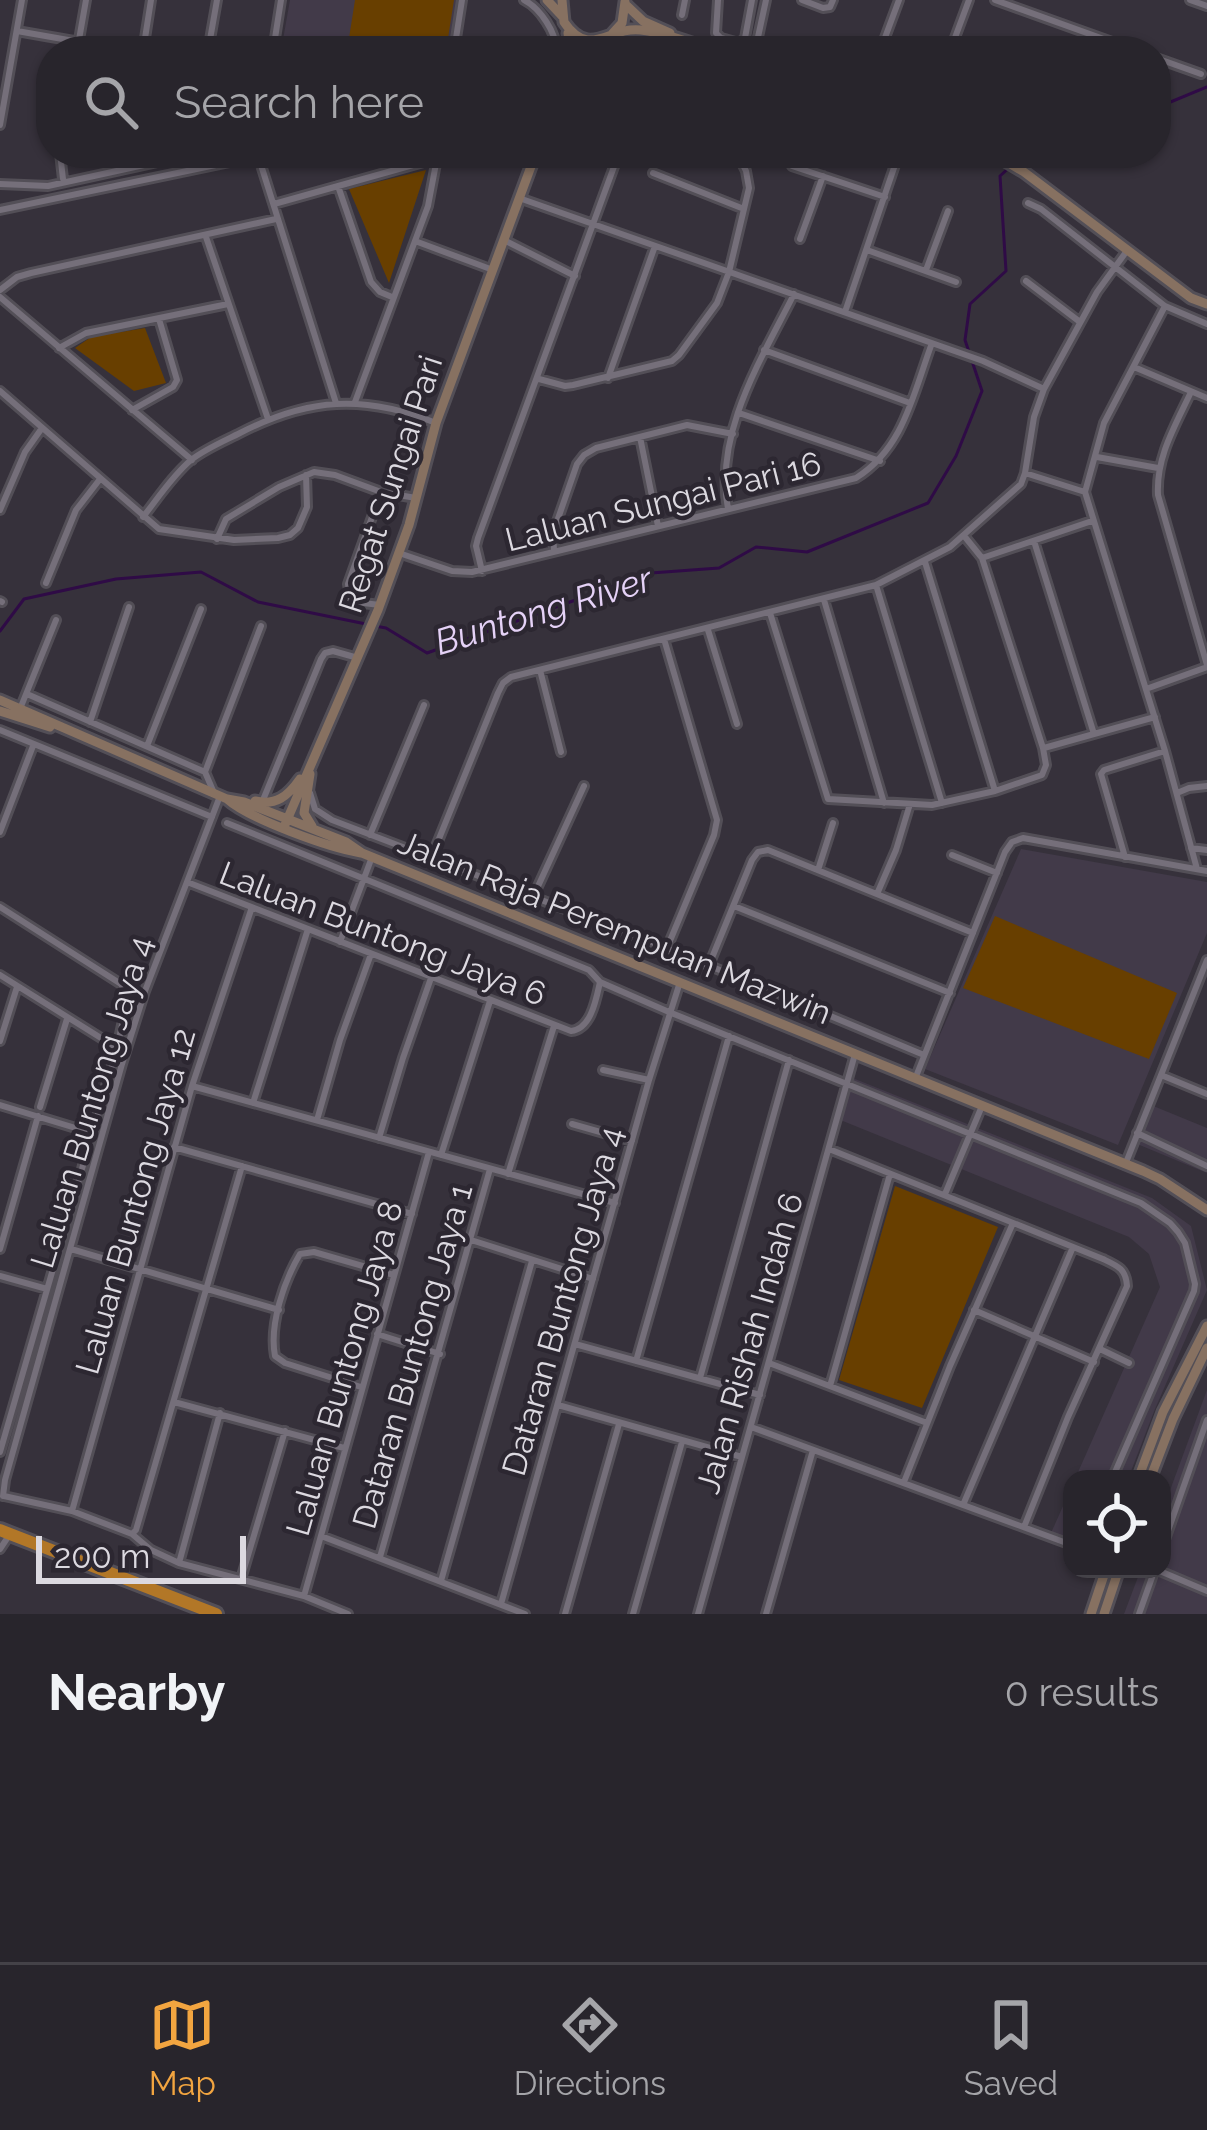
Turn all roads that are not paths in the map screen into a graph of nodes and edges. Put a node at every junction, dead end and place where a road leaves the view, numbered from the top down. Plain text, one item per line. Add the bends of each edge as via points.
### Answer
1 (22, 0) edge
2 (86, 0) edge
3 (151, 0) edge
4 (217, 0) edge
5 (281, 0) edge
6 (462, 0) edge
7 (524, 0) edge
8 (547, 0) edge
9 (562, 0) edge
10 (685, 0) edge
11 (718, 0) edge
12 (752, 0) edge
13 (766, 0) edge
14 (802, 0) edge
15 (899, 0) edge
16 (969, 0) edge
17 (995, 0) edge
18 (1190, 0) edge
19 (625, 2) edge
20 (831, 4) edge
21 (1207, 6) edge
22 (682, 15) dead end
23 (564, 22) junction
24 (16, 31) junction
25 (37, 36) edge
26 (80, 36) edge
27 (145, 36) edge
28 (211, 36) edge
29 (275, 36) edge
30 (456, 36) edge
31 (555, 36) edge
32 (567, 36) edge
33 (578, 36) edge
34 (606, 36) edge
35 (612, 36) edge
36 (665, 36) edge
37 (675, 36) edge
38 (719, 36) edge
39 (745, 36) edge
40 (758, 36) edge
41 (886, 36) edge
42 (956, 36) edge
43 (1095, 36) edge
44 (1171, 63) edge
45 (1201, 74) dead end
46 (2, 105) edge
47 (0, 125) edge
48 (62, 168) edge
49 (115, 168) edge
50 (196, 168) edge
51 (263, 168) edge
52 (398, 168) edge
53 (436, 168) edge
54 (530, 168) edge
55 (614, 168) edge
56 (744, 168) edge
57 (798, 168) edge
58 (894, 168) edge
59 (1018, 168) edge
60 (653, 173) dead end
61 (823, 176) junction
62 (63, 181) junction
63 (0, 184) edge
64 (338, 186) junction
65 (885, 197) junction
66 (519, 198) junction
67 (1028, 203) dead end
68 (272, 205) junction
69 (0, 209) edge
70 (744, 209) junction
71 (948, 211) dead end
72 (276, 219) junction
73 (593, 224) junction
74 (206, 237) junction
75 (800, 239) dead end
76 (503, 240) junction
77 (415, 241) junction
78 (655, 245) junction
79 (1129, 249) junction
80 (866, 250) junction
81 (1116, 265) junction
82 (493, 270) junction
83 (926, 270) junction
84 (729, 272) junction
85 (574, 275) junction
86 (956, 281) dead end
87 (1026, 281) dead end
88 (0, 293) edge
89 (794, 294) junction
90 (393, 297) junction
91 (228, 304) junction
92 (1207, 304) edge
93 (1165, 306) junction
94 (845, 312) junction
95 (159, 319) junction
96 (1079, 322) junction
97 (1207, 324) edge
98 (932, 343) junction
99 (59, 347) junction
100 (764, 350) junction
101 (1134, 367) junction
102 (608, 378) junction
103 (538, 379) junction
104 (1044, 389) junction
105 (0, 391) edge
106 (1191, 392) junction
107 (1207, 398) edge
108 (355, 402) junction
109 (336, 403) junction
110 (910, 403) junction
111 (132, 410) junction
112 (739, 413) junction
113 (268, 419) junction
114 (436, 423) junction
115 (42, 428) junction
116 (733, 434) junction
117 (640, 437) junction
118 (1096, 457) junction
119 (192, 460) junction
120 (880, 461) junction
121 (1158, 468) junction
122 (1025, 473) junction
123 (310, 474) junction
124 (100, 479) junction
125 (380, 492) junction
126 (1085, 492) junction
127 (416, 498) junction
128 (728, 509) junction
129 (0, 510) edge
130 (143, 517) junction
131 (1094, 520) junction
132 (658, 526) junction
133 (964, 535) junction
134 (217, 538) junction
135 (1034, 541) junction
136 (554, 550) junction
137 (399, 553) junction
138 (982, 558) junction
139 (925, 562) junction
140 (482, 571) junction
141 (46, 583) dead end
142 (876, 585) junction
143 (824, 600) junction
144 (129, 607) dead end
145 (379, 608) junction
146 (201, 609) dead end
147 (770, 613) junction
148 (56, 620) dead end
149 (261, 626) dead end
150 (708, 628) junction
151 (664, 639) junction
152 (358, 658) junction
153 (1207, 666) edge
154 (540, 670) junction
155 (1146, 689) junction
156 (27, 694) junction
157 (0, 700) edge
158 (424, 705) dead end
159 (20, 709) junction
160 (0, 711) edge
161 (1154, 717) junction
162 (90, 722) junction
163 (737, 724) dead end
164 (0, 730) edge
165 (73, 732) junction
166 (1094, 734) junction
167 (34, 744) junction
168 (147, 746) junction
169 (1043, 748) junction
170 (1165, 751) junction
171 (561, 752) dead end
172 (309, 769) junction
173 (205, 772) junction
174 (1207, 786) edge
175 (584, 787) dead end
176 (308, 790) junction
177 (995, 791) junction
178 (1178, 794) junction
179 (225, 797) junction
180 (262, 803) junction
181 (884, 803) junction
182 (942, 803) junction
183 (910, 805) junction
184 (212, 817) junction
185 (227, 823) dead end
186 (286, 823) junction
187 (833, 823) dead end
188 (0, 832) edge
189 (325, 834) junction
190 (370, 835) junction
191 (1190, 848) junction
192 (1207, 850) edge
193 (367, 855) junction
194 (952, 855) dead end
195 (432, 856) junction
196 (1125, 857) junction
197 (1197, 869) junction
198 (818, 870) junction
199 (1207, 871) edge
200 (997, 873) junction
201 (363, 880) junction
202 (187, 882) junction
203 (877, 894) junction
204 (534, 895) junction
205 (734, 906) junction
206 (252, 907) junction
207 (0, 908) edge
208 (308, 929) junction
209 (973, 933) junction
210 (340, 942) junction
211 (668, 948) junction
212 (371, 954) junction
213 (1207, 960) edge
214 (709, 965) junction
215 (0, 975) edge
216 (431, 978) junction
217 (600, 982) junction
218 (680, 982) junction
219 (17, 986) junction
220 (950, 993) junction
221 (490, 1001) junction
222 (669, 1012) junction
223 (67, 1019) junction
224 (554, 1026) junction
225 (729, 1036) junction
226 (0, 1041) edge
227 (117, 1048) junction
228 (856, 1054) junction
229 (924, 1055) junction
230 (789, 1060) junction
231 (604, 1070) dead end
232 (1161, 1075) junction
233 (915, 1079) junction
234 (649, 1080) junction
235 (848, 1085) junction
236 (192, 1086) junction
237 (1207, 1094) edge
238 (253, 1103) junction
239 (0, 1105) edge
240 (982, 1106) junction
241 (39, 1112) junction
242 (317, 1120) junction
243 (572, 1124) dead end
244 (92, 1133) junction
245 (1137, 1133) junction
246 (969, 1135) junction
247 (379, 1138) junction
248 (632, 1141) junction
249 (174, 1147) junction
250 (829, 1149) junction
251 (429, 1152) junction
252 (441, 1155) junction
253 (1125, 1165) junction
254 (242, 1166) junction
255 (1207, 1166) edge
256 (490, 1168) junction
257 (508, 1174) junction
258 (890, 1174) junction
259 (946, 1194) junction
260 (615, 1204) junction
261 (1206, 1209) edge
262 (412, 1214) junction
263 (1013, 1222) junction
264 (471, 1240) junction
265 (1073, 1247) junction
266 (0, 1249) edge
267 (71, 1249) junction
268 (532, 1261) junction
269 (139, 1269) junction
270 (394, 1275) junction
271 (0, 1276) edge
272 (593, 1280) junction
273 (206, 1288) junction
274 (46, 1289) junction
275 (279, 1310) junction
276 (974, 1310) junction
277 (1207, 1326) edge
278 (377, 1334) junction
279 (1033, 1337) junction
280 (574, 1345) junction
281 (1207, 1348) edge
282 (1100, 1349) junction
283 (440, 1354) junction
284 (636, 1361) junction
285 (1094, 1362) junction
286 (769, 1363) junction
287 (1129, 1363) dead end
288 (700, 1378) junction
289 (830, 1386) junction
290 (361, 1387) junction
291 (760, 1395) junction
292 (174, 1402) junction
293 (558, 1406) junction
294 (220, 1413) junction
295 (1207, 1420) edge
296 (619, 1424) junction
297 (927, 1424) junction
298 (751, 1427) junction
299 (285, 1431) junction
300 (682, 1442) junction
301 (344, 1448) junction
302 (814, 1450) junction
303 (1196, 1450) junction
304 (0, 1452) edge
305 (1207, 1455) edge
306 (742, 1457) junction
307 (1116, 1470) edge
308 (1144, 1470) edge
309 (1145, 1470) edge
310 (904, 1482) junction
311 (1, 1496) edge
312 (963, 1505) junction
313 (72, 1511) junction
314 (1171, 1522) edge
315 (1024, 1527) junction
316 (5, 1532) edge
317 (132, 1534) junction
318 (321, 1536) junction
319 (1063, 1542) edge
320 (0, 1549) edge
321 (380, 1557) junction
322 (178, 1562) junction
323 (1171, 1576) edge
324 (1099, 1578) edge
325 (1116, 1578) edge
326 (1152, 1578) edge
327 (241, 1579) junction
328 (441, 1581) junction
329 (1207, 1592) edge
330 (304, 1596) junction
331 (501, 1604) junction
332 (217, 1614) edge
333 (348, 1614) edge
334 (525, 1614) edge
335 (565, 1614) edge
336 (633, 1614) edge
337 (698, 1614) edge
338 (766, 1614) edge
339 (1088, 1614) edge
340 (1104, 1614) edge
341 (1139, 1614) edge

1 - 24 street
2 - 26 street
3 - 27 street
4 - 28 street
5 - 29 street
6 - 30 street
7 - 31 street
8 - 23 main road
9 - 23 main road
10 - 22 street
11 - 38 street
12 - 39 street
13 - 40 street
14 - 20 street
15 - 41 street
16 - 42 street
17 - 43 street
18 - 21 street
19 - 34 main road via 622,23
19 - 37 main road
23 - 32 main road
23 - 33 main road
24 - 25 street
24 - 46 street
35 - 36 main road via 635,29
44 - 45 street
46 - 47 street
48 - 62 street
49 - 62 street
50 - 69 street
51 - 68 street
52 - 64 street
53 - 77 street
54 - 66 main road, Regat Sungai Pari
55 - 73 street
56 - 70 street
57 - 61 street
58 - 65 street
59 - 79 main road
60 - 70 street
61 - 65 street
61 - 75 street
62 - 63 street
64 - 68 street
64 - 90 street via 371,281
65 - 80 street
66 - 73 street
66 - 76 main road, Regat Sungai Pari
67 - 81 street
68 - 72 street
70 - 84 street
71 - 83 street
72 - 74 street
72 - 109 street
73 - 78 street
73 - 85 street
74 - 88 street via 31,273
74 - 91 street
76 - 82 main road, Regat Sungai Pari
76 - 85 street
77 - 82 street
77 - 90 street
78 - 84 street
78 - 102 street
79 - 81 street
79 - 92 main road
80 - 83 street
80 - 94 street
81 - 93 street
81 - 96 street
82 - 114 main road, Regat Sungai Pari
83 - 86 street
84 - 89 street
84 - 102 street via 679,355
85 - 103 street
87 - 96 street
88 - 99 street
89 - 94 street
89 - 100 street
90 - 108 street
91 - 95 street
91 - 113 street
93 - 97 street
93 - 101 street
94 - 98 street
95 - 99 street via 86,333
95 - 111 street via 177,380
96 - 104 street
98 - 104 street
98 - 110 street
99 - 111 street
100 - 110 street
100 - 112 street
101 - 106 street
101 - 118 street
102 - 103 street via 565,386
103 - 140 street via 478,538
104 - 122 street
105 - 115 street
106 - 107 street
106 - 121 street
108 - 109 street
108 - 114 street
109 - 113 street
110 - 120 street
111 - 119 street
112 - 116 street
112 - 120 street
113 - 119 street
114 - 127 main road, Regat Sungai Pari
115 - 124 street
115 - 129 street
116 - 117 street via 687,425
116 - 128 street
117 - 132 street
117 - 136 street via 596,448 577,464
118 - 121 street
118 - 126 street
119 - 130 street
120 - 128 street, Laluan Sungai Pari 16 via 837,484
121 - 153 street via 1157,495
122 - 126 street
122 - 133 street
123 - 125 street
123 - 134 street via 232,514
123 - 134 street via 307,507 290,535
124 - 130 street
124 - 141 street via 76,510
125 - 127 street
125 - 145 street via 348,584 355,602
126 - 131 street
127 - 137 main road, Regat Sungai Pari
128 - 132 street, Laluan Sungai Pari 16
130 - 134 street via 159,529
131 - 135 street
131 - 155 street
132 - 136 street, Laluan Sungai Pari 16
133 - 138 street
133 - 139 street
135 - 138 street
135 - 166 street
136 - 140 street, Laluan Sungai Pari 16
137 - 140 street, Laluan Sungai Pari 16 via 452,571
137 - 145 main road, Regat Sungai Pari
138 - 169 street
139 - 142 street
139 - 177 street
142 - 143 street
142 - 182 street
143 - 147 street
143 - 181 street
144 - 162 street
145 - 152 main road, Regat Sungai Pari
146 - 168 street
147 - 150 street
147 - 181 street via 828,799
148 - 156 street
149 - 173 street
150 - 151 street
150 - 163 street
151 - 154 street
151 - 211 street via 717,820
152 - 172 main road, Regat Sungai Pari
152 - 180 street via 333,651 320,659
153 - 155 street
154 - 171 street
154 - 195 street via 503,683
155 - 161 street
156 - 159 street
156 - 162 street
157 - 159 main road
158 - 190 street
159 - 165 main road
160 - 165 main road
161 - 166 street
161 - 170 street
162 - 168 street
164 - 167 street
165 - 179 main road
166 - 169 street
167 - 184 street
167 - 188 street
168 - 173 street
169 - 177 street via 1042,776
170 - 178 street
170 - 196 street via 1101,774
172 - 176 main road
172 - 180 main road via 280,800
172 - 186 main road, Regat Sungai Pari
173 - 179 street
174 - 178 street
175 - 204 street
176 - 189 main road via 307,820
176 - 190 street via 322,815
177 - 182 street
178 - 191 street
179 - 180 main road
179 - 184 street, Laluan Buntong Jaya 4
179 - 186 main road
181 - 183 street
182 - 183 street
183 - 203 street
184 - 202 street, Laluan Buntong Jaya 4
185 - 201 street
186 - 189 main road, Jalan Raja Perempuan Mazwin
186 - 193 main road
187 - 198 street
189 - 193 main road, Jalan Raja Perempuan Mazwin
190 - 195 street
191 - 192 street
191 - 197 street
193 - 201 street
193 - 218 main road, Jalan Raja Perempuan Mazwin
194 - 200 street
195 - 204 street
196 - 197 street
196 - 200 street via 1023,838 1012,842
197 - 199 street
198 - 203 street
198 - 205 street via 758,852
200 - 209 street
201 - 210 street
201 - 217 street via 589,970
202 - 206 street, Laluan Buntong Jaya 6
202 - 267 street, Laluan Buntong Jaya 4 via 128,1046
203 - 209 street
204 - 211 street
205 - 214 street
205 - 220 street
206 - 208 street, Laluan Buntong Jaya 6
206 - 236 street, Laluan Buntong Jaya 12
207 - 227 street via 121,984 128,1009
208 - 210 street, Laluan Buntong Jaya 6
208 - 238 street
209 - 220 street
210 - 212 street, Laluan Buntong Jaya 6
211 - 214 street
212 - 216 street, Laluan Buntong Jaya 6
212 - 242 street
213 - 232 street
214 - 229 street
215 - 219 street
216 - 221 street, Laluan Buntong Jaya 6
216 - 247 street
217 - 222 street
217 - 224 street, Laluan Buntong Jaya 6 via 585,1026
218 - 222 street, Dataran Buntong Jaya 4
218 - 228 main road, Jalan Raja Perempuan Mazwin
219 - 223 street
219 - 226 street
220 - 229 street
221 - 224 street, Laluan Buntong Jaya 6
221 - 252 street
222 - 225 street
222 - 234 street, Dataran Buntong Jaya 4
223 - 227 street
223 - 241 street
224 - 257 street
225 - 230 street
225 - 284 street
227 - 244 street
228 - 233 main road, Jalan Raja Perempuan Mazwin
228 - 235 street, Jalan Rishah Indah 6
229 - 233 street
230 - 235 street
230 - 288 street
231 - 234 street
232 - 237 street
232 - 245 street
233 - 240 main road, Jalan Raja Perempuan Mazwin
234 - 248 street, Dataran Buntong Jaya 4
235 - 246 street
235 - 250 street, Jalan Rishah Indah 6
236 - 238 street
236 - 249 street, Laluan Buntong Jaya 12
238 - 242 street
239 - 241 street
240 - 246 street
240 - 253 main road, Jalan Raja Perempuan Mazwin
241 - 244 street
241 - 266 street
242 - 247 street
243 - 248 street
244 - 274 street
245 - 253 street
245 - 255 street
246 - 259 street
246 - 307 street via 1141,1203 1184,1243 1195,1284 1190,1301
247 - 251 street
248 - 260 street, Dataran Buntong Jaya 4
249 - 254 street
249 - 269 street, Laluan Buntong Jaya 12
250 - 258 street
250 - 286 street, Jalan Rishah Indah 6
251 - 252 street
251 - 262 street, Laluan Buntong Jaya 8
252 - 256 street
253 - 261 main road, Jalan Raja Perempuan Mazwin
254 - 262 street
254 - 273 street
256 - 257 street
256 - 264 street, Dataran Buntong Jaya 1
257 - 260 street
258 - 259 street
258 - 289 street
259 - 263 street
260 - 272 street, Dataran Buntong Jaya 4
262 - 270 street, Laluan Buntong Jaya 8
263 - 265 street
263 - 276 street
264 - 268 street
264 - 283 street, Dataran Buntong Jaya 1
265 - 279 street
265 - 282 street via 1126,1274
267 - 269 street
267 - 311 street, Laluan Buntong Jaya 4
268 - 272 street
268 - 328 street
269 - 273 street
269 - 313 street, Laluan Buntong Jaya 12
270 - 275 street via 314,1252 299,1255
270 - 278 street, Laluan Buntong Jaya 8
271 - 274 street
272 - 280 street, Dataran Buntong Jaya 4
273 - 275 street
273 - 292 street
274 - 304 street
275 - 290 street via 275,1356
276 - 279 street
276 - 297 street
277 - 308 main road
278 - 283 street
278 - 290 street, Laluan Buntong Jaya 8
279 - 285 street
279 - 312 street
280 - 284 street
280 - 293 street, Dataran Buntong Jaya 4
281 - 309 main road
282 - 285 street
282 - 287 street
283 - 321 street, Dataran Buntong Jaya 1
284 - 288 street
285 - 315 street
286 - 289 street
286 - 291 street, Jalan Rishah Indah 6
288 - 291 street
289 - 297 street
290 - 301 street, Laluan Buntong Jaya 8
291 - 298 street, Jalan Rishah Indah 6
292 - 294 street
292 - 317 street
293 - 296 street
293 - 331 street, Dataran Buntong Jaya 4
294 - 299 street
294 - 322 street
295 - 303 street
296 - 300 street
296 - 335 street
297 - 310 street
298 - 302 street
298 - 306 street, Jalan Rishah Indah 6
299 - 301 street
299 - 327 street
300 - 306 street
300 - 336 street
301 - 318 street, Laluan Buntong Jaya 8
302 - 310 street
302 - 338 street
303 - 305 street
303 - 314 street
306 - 337 street, Jalan Rishah Indah 6
310 - 312 street
311 - 313 street
312 - 315 street
313 - 317 street
315 - 319 street
316 - 320 street
316 - 332 highway
317 - 322 street
318 - 321 street
318 - 330 street, Laluan Buntong Jaya 8
321 - 328 street
322 - 327 street
323 - 329 street
324 - 339 main road
325 - 340 main road
326 - 341 street
327 - 330 street
328 - 331 street
330 - 333 street
331 - 334 street

